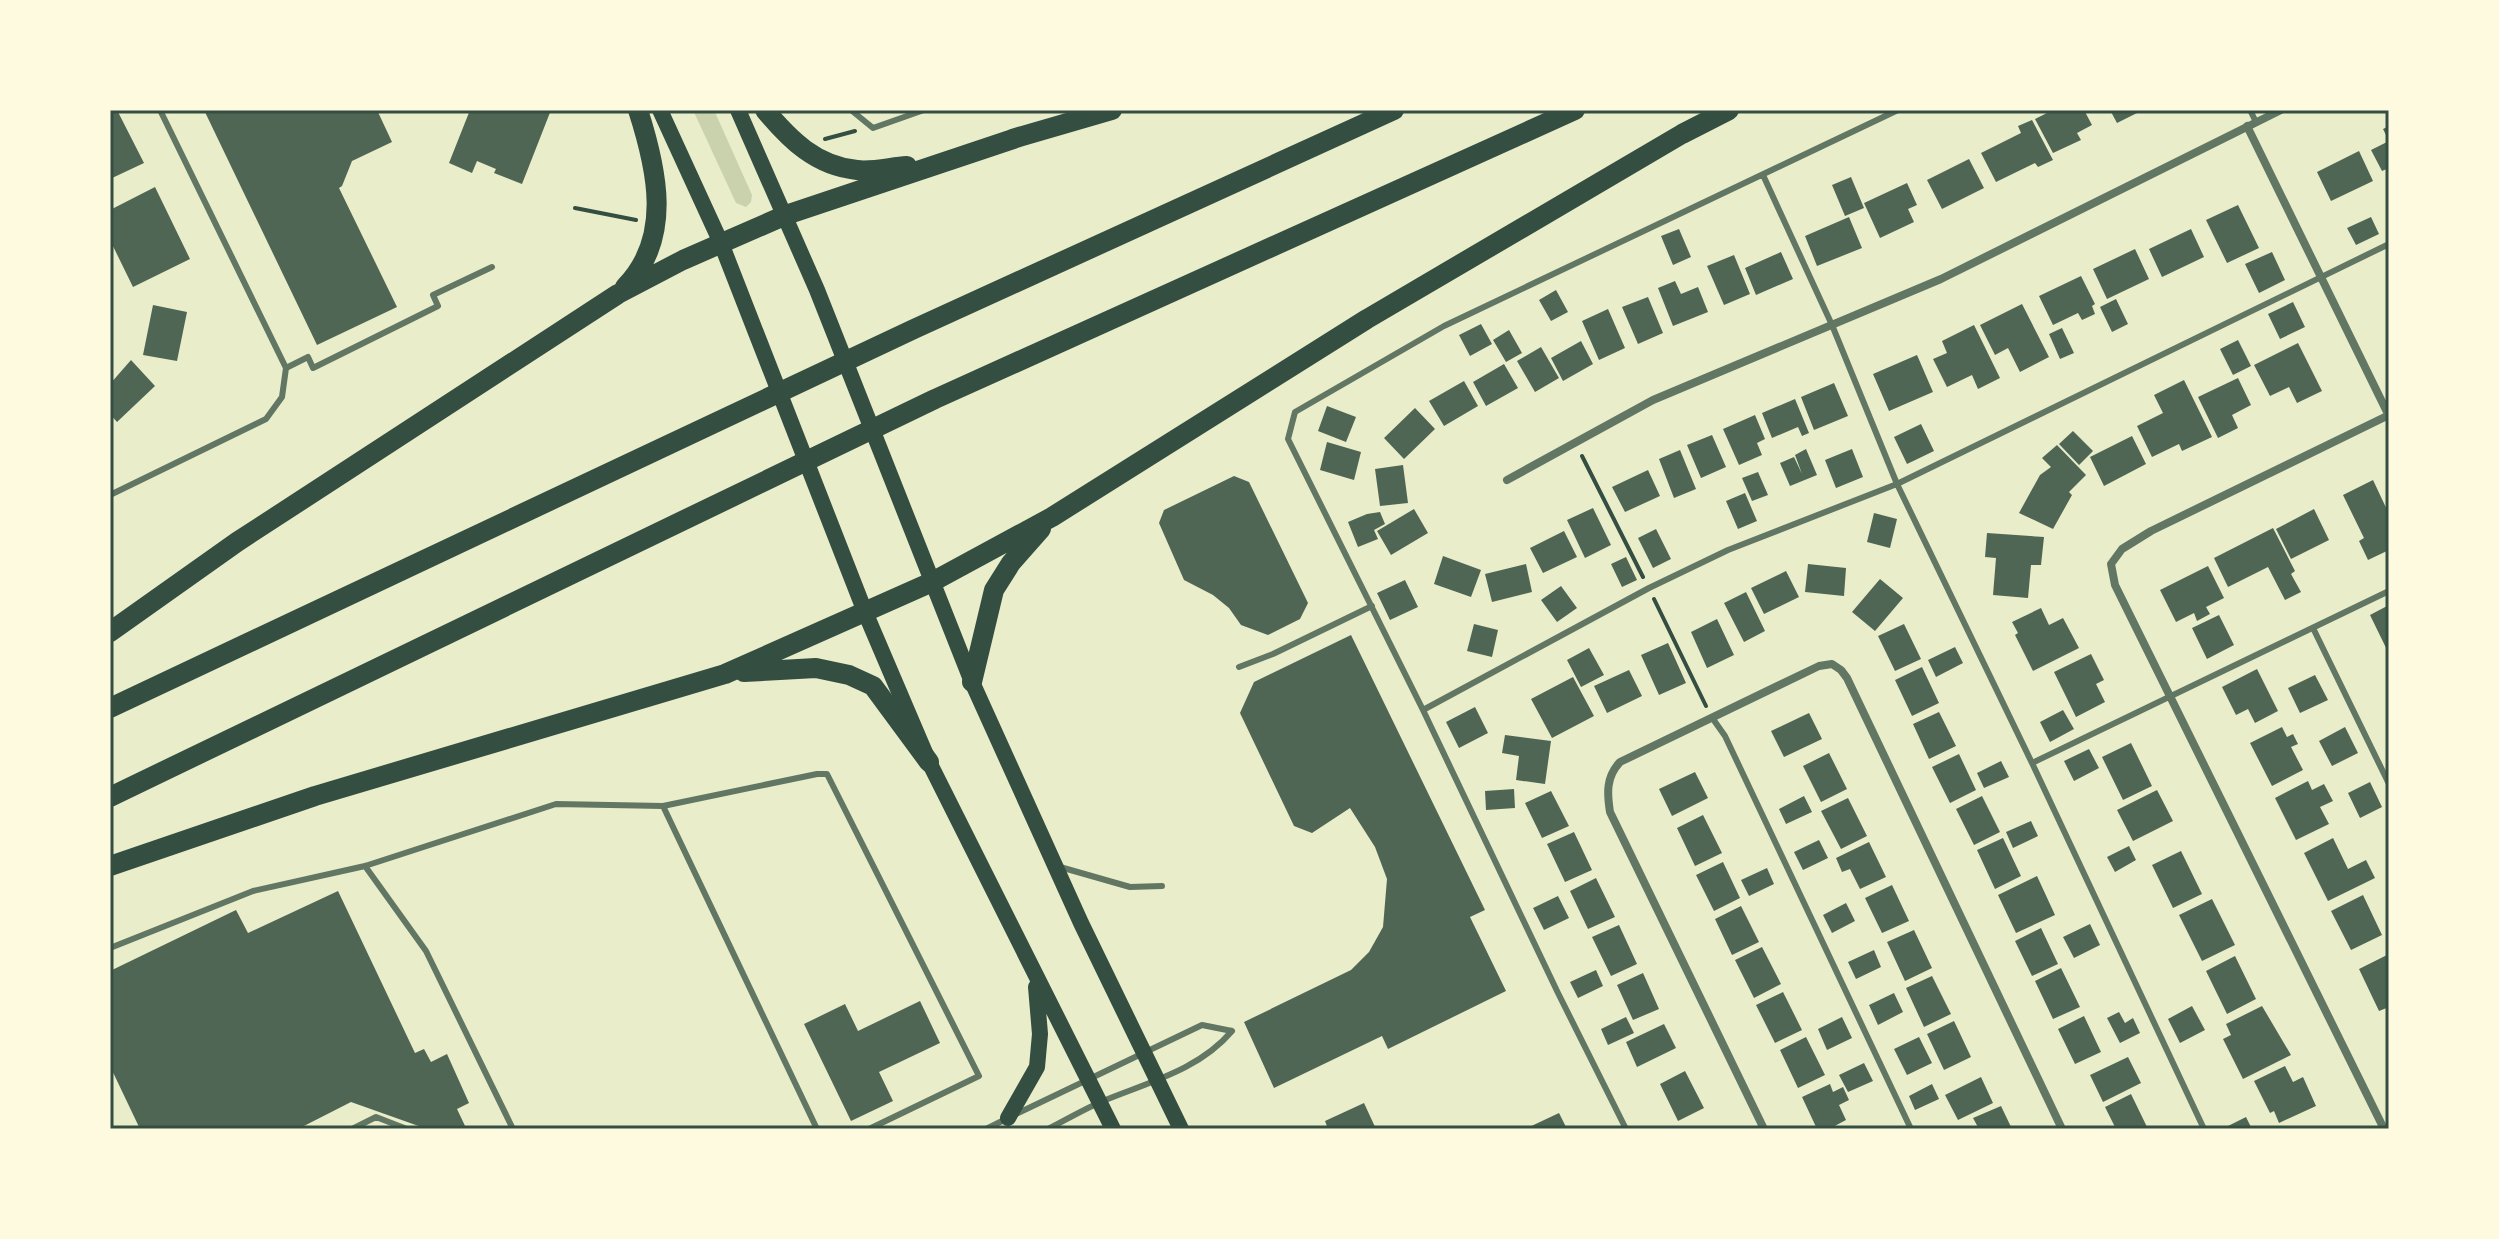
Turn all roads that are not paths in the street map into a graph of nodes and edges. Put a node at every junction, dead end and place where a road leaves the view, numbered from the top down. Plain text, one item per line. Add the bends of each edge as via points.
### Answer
1 (160, 110) edge
2 (638, 110) edge
3 (660, 110) edge
4 (738, 110) edge
5 (765, 110) edge
6 (851, 110) edge
7 (924, 110) edge
8 (1112, 110) edge
9 (1394, 110) edge
10 (1575, 110) edge
11 (1729, 110) edge
12 (1898, 110) edge
13 (2250, 110) edge
14 (2281, 110) edge
15 (2251, 124) junction
16 (1022, 136) junction
17 (1763, 175) junction
18 (786, 215) junction
19 (721, 243) junction
20 (2389, 244) edge
21 (492, 267) dead end
22 (2321, 278) junction
23 (618, 294) junction
24 (1832, 325) junction
25 (286, 368) junction
26 (2389, 415) edge
27 (1507, 480) dead end
28 (1897, 484) junction
29 (110, 495) edge
30 (1052, 517) junction
31 (932, 582) junction
32 (2389, 591) edge
33 (1372, 606) junction
34 (865, 612) junction
35 (2313, 628) junction
36 (110, 632) edge
37 (1239, 667) dead end
38 (725, 674) junction
39 (972, 682) junction
40 (2171, 695) junction
41 (110, 708) edge
42 (1423, 710) junction
43 (1713, 719) junction
44 (929, 762) junction
45 (2032, 763) junction
46 (2389, 784) edge
47 (110, 797) edge
48 (663, 806) junction
49 (110, 866) edge
50 (365, 866) junction
51 (1056, 866) junction
52 (1162, 886) dead end
53 (110, 948) edge
54 (1036, 977) junction
55 (1142, 1052) junction
56 (1088, 1078) junction
57 (1157, 1080) junction
58 (1100, 1103) junction
59 (1008, 1118) junction
60 (352, 1129) edge
61 (407, 1129) edge
62 (513, 1129) edge
63 (817, 1129) edge
64 (869, 1129) edge
65 (986, 1129) edge
66 (1048, 1129) edge
67 (1113, 1129) edge
68 (1181, 1129) edge
69 (1626, 1129) edge
70 (1764, 1129) edge
71 (1911, 1129) edge
72 (2062, 1129) edge
73 (2204, 1129) edge
74 (2384, 1129) edge

1 - 25 lane
2 - 23 highway via 658,192 656,227 636,276
3 - 19 main road
4 - 18 main road
5 - 16 highway via 790,140 814,157 858,170 916,165
6 - 7 lane via 873,128
8 - 16 highway
9 - 41 highway via 914,329
10 - 47 highway via 935,399
11 - 30 highway via 1367,319
12 - 17 lane
13 - 15 lane
14 - 15 street
15 - 22 street
15 - 24 street via 1941,279
16 - 18 highway
17 - 24 lane
17 - 33 lane via 1444,326 1295,412 1288,439
18 - 19 highway
18 - 31 main road
19 - 23 highway
19 - 34 main road
20 - 22 lane
21 - 25 lane via 433,295 438,306 313,368 308,357
22 - 26 street
22 - 28 lane
23 - 36 highway via 237,542
24 - 27 street via 1653,400
24 - 28 lane
25 - 29 lane via 282,397 266,419
26 - 40 street via 2122,549 2111,564 2115,585
28 - 42 lane via 1728,550
28 - 45 lane
30 - 31 highway
30 - 39 highway via 994,590
31 - 34 highway
31 - 39 main road
32 - 35 lane
33 - 37 lane
33 - 42 lane
34 - 38 highway
34 - 44 main road
35 - 40 lane
35 - 46 lane
38 - 44 highway via 804,668 849,675 873,686
38 - 49 highway via 315,796
39 - 51 main road
40 - 45 lane
40 - 74 street
42 - 69 lane
43 - 70 street via 1620,762 1609,779 1607,796 1610,812
43 - 71 lane
43 - 72 street via 1819,666 1832,664 1841,670
44 - 54 main road
45 - 73 lane
48 - 50 lane via 556,804
48 - 63 lane
48 - 64 lane via 827,774 979,1076
50 - 53 lane via 253,891
50 - 62 lane via 426,951
51 - 52 lane via 1130,887
51 - 55 main road
54 - 56 main road
54 - 59 main road via 1037,1067
55 - 56 lane
55 - 57 main road
55 - 57 lane via 1202,1025 1232,1031 1217,1048
56 - 58 main road
56 - 59 lane
57 - 58 lane
57 - 68 main road
58 - 66 lane
58 - 67 main road
59 - 65 lane
60 - 61 lane via 376,1117

